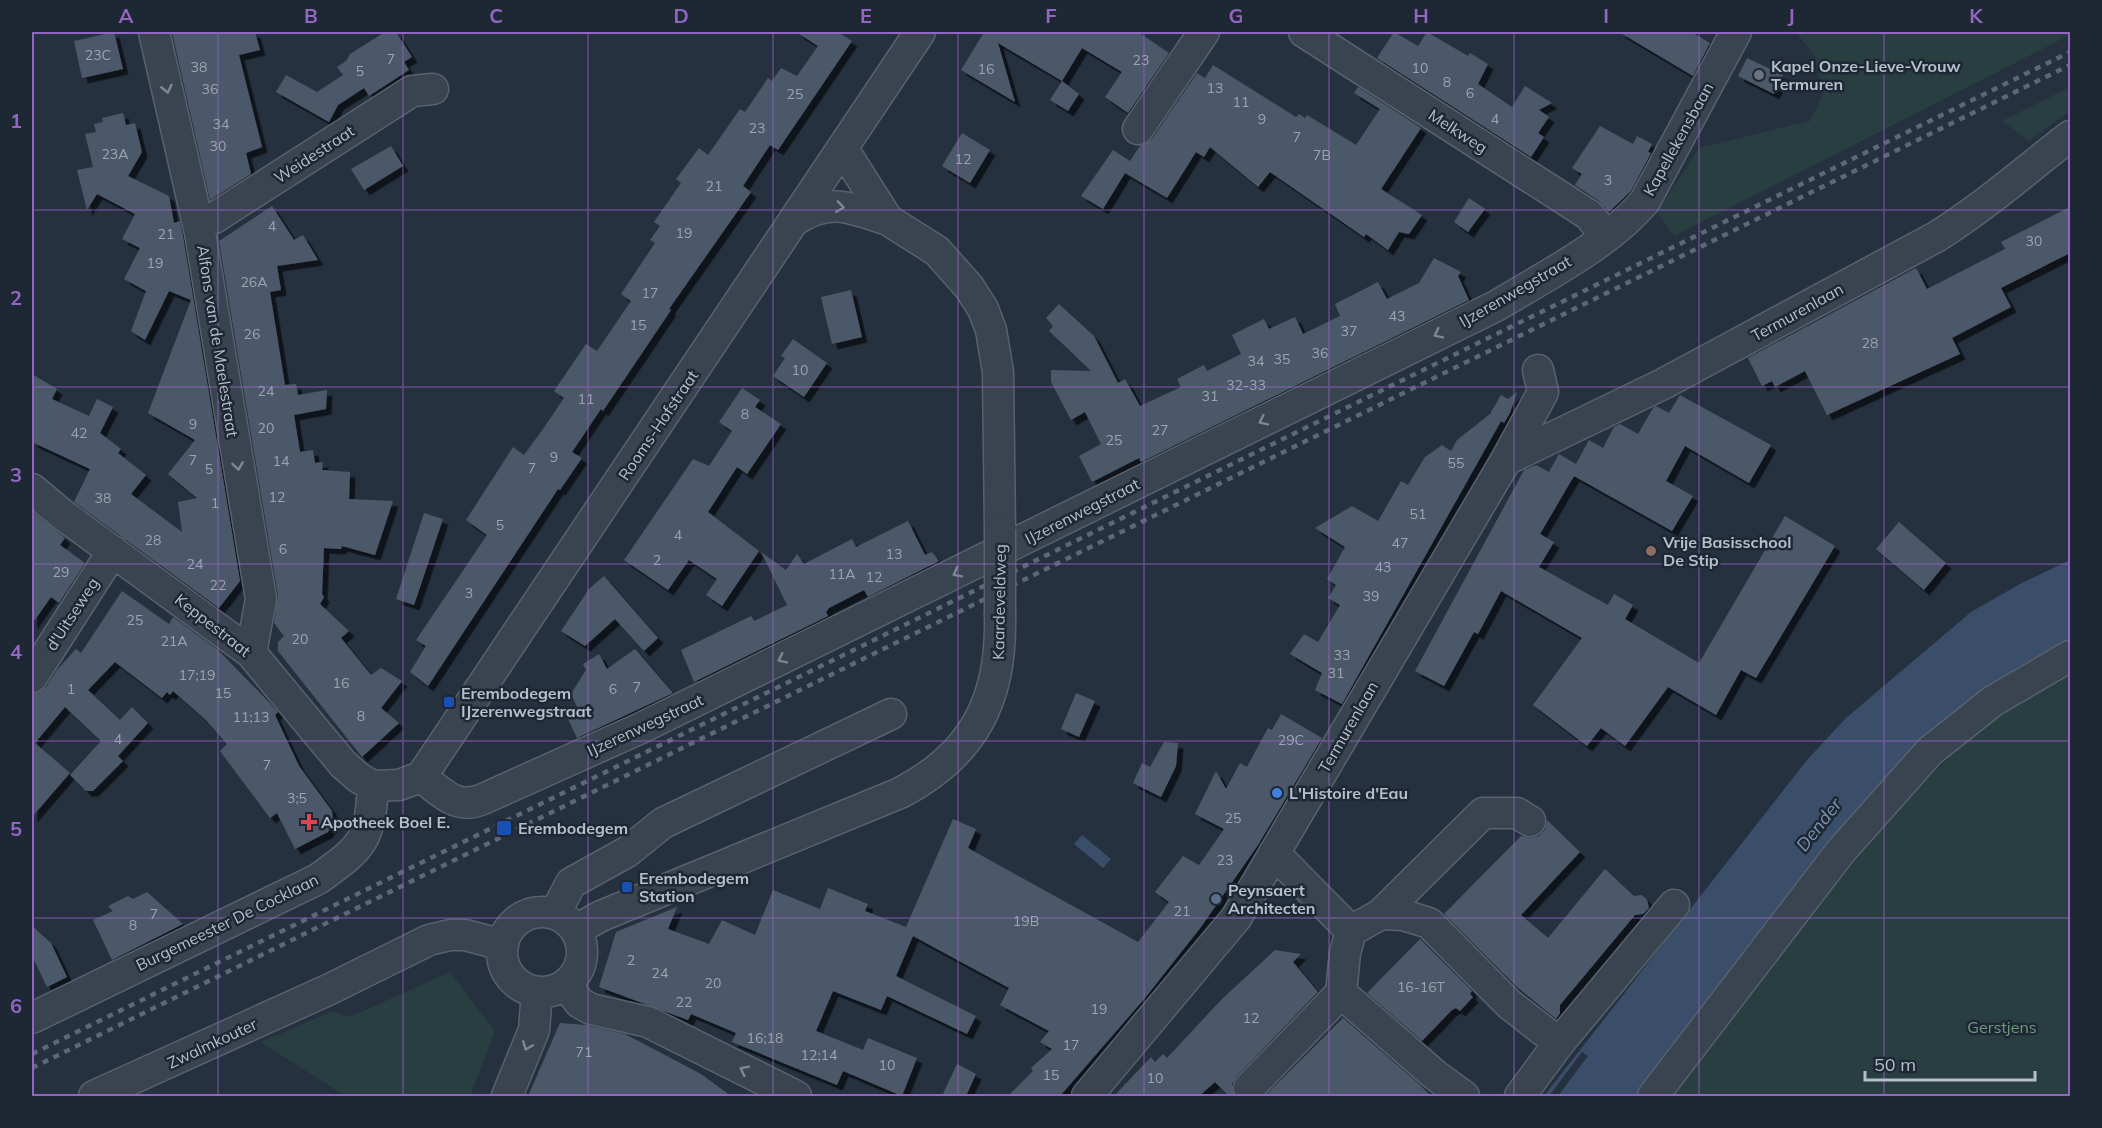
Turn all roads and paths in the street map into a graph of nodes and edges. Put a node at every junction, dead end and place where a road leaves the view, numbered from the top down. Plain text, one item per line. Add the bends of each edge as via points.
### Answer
1 (154, 32) edge
2 (920, 32) edge
3 (1204, 32) edge
4 (1304, 32) edge
5 (1736, 32) edge
6 (433, 89) dead end
7 (1138, 129) dead end
8 (2070, 136) edge
9 (843, 148) junction
10 (795, 219) junction
11 (888, 219) junction
12 (198, 224) junction
13 (1606, 236) junction
14 (1538, 370) dead end
15 (1506, 460) junction
16 (32, 489) edge
17 (113, 551) junction
18 (251, 653) junction
19 (2070, 656) edge
20 (32, 676) edge
21 (891, 714) dead end
22 (421, 777) junction
23 (373, 786) junction
24 (1530, 821) dead end
25 (1274, 853) junction
26 (1674, 905) dead end
27 (1381, 914) junction
28 (566, 922) junction
29 (1351, 931) junction
30 (503, 945) junction
31 (567, 985) junction
32 (537, 992) junction
33 (1341, 993) junction
34 (32, 1018) edge
35 (1559, 1043) junction
36 (1249, 1088) dead end
37 (94, 1096) edge
38 (507, 1096) edge
39 (796, 1096) edge
40 (1087, 1096) edge
41 (1464, 1096) edge
42 (1520, 1096) edge
43 (1653, 1096) edge

1 -> 12 street, Alfons van de Maelestraat
2 - 9 street, Rooms-Hofstraat
3 - 7 street
4 - 13 street, Melkweg via 1589,215
5 - 13 street, Kapellekensbaan via 1645,201
6 - 12 street, Weidestraat via 412,91 214,218
8 - 15 street, Termurenlaan via 2000,193 1936,237 1672,379
9 - 10 street, Rooms-Hofstraat
9 - 11 street, Kaardeveldweg
10 -> 11 street via 810,210 832,205
10 - 22 street, Rooms-Hofstraat
11 - 28 street, Kaardeveldweg, bridge via 938,251 969,287 991,330 998,372 1000,616 998,668 986,709 967,741 925,780 900,793 601,916
12 -> 18 street, Alfons van de Maelestraat via 261,599
13 -> 22 street, IJzerenwegstraat via 1496,306 641,728 465,804 453,802
14 - 15 street, Termurenlaan via 1543,392
15 - 25 street, Termurenlaan
16 - 17 street, Keppestraat
17 - 18 street, Keppestraat
17 - 20 street, d'Uitseweg
18 - 23 street, Keppestraat via 344,764
19 - 43 street via 1993,701 1930,751 1841,851
21 - 28 street via 663,823 627,852 571,883
22 - 23 street via 399,785
23 - 34 street, Burgemeester De Cocklaan via 371,821 355,853 318,879
24 - 27 street via 1517,813 1483,813
25 - 29 street
25 - 40 street, Termurenlaan via 1236,918
26 - 35 street
27 - 29 street
27 - 35 street via 1403,915 1429,923 1509,1004
28 - 30 street via 544,912 528,915 507,932
28 - 31 street via 582,946 582,960
29 - 33 street
30 - 32 street via 508,974 519,985
30 - 37 street, Zwalmkouter via 465,934 429,940
31 - 32 street
39 -> 31 street via 648,1022 580,1003
32 -> 38 street via 534,1030
33 - 36 street
33 - 41 street
35 - 42 street

